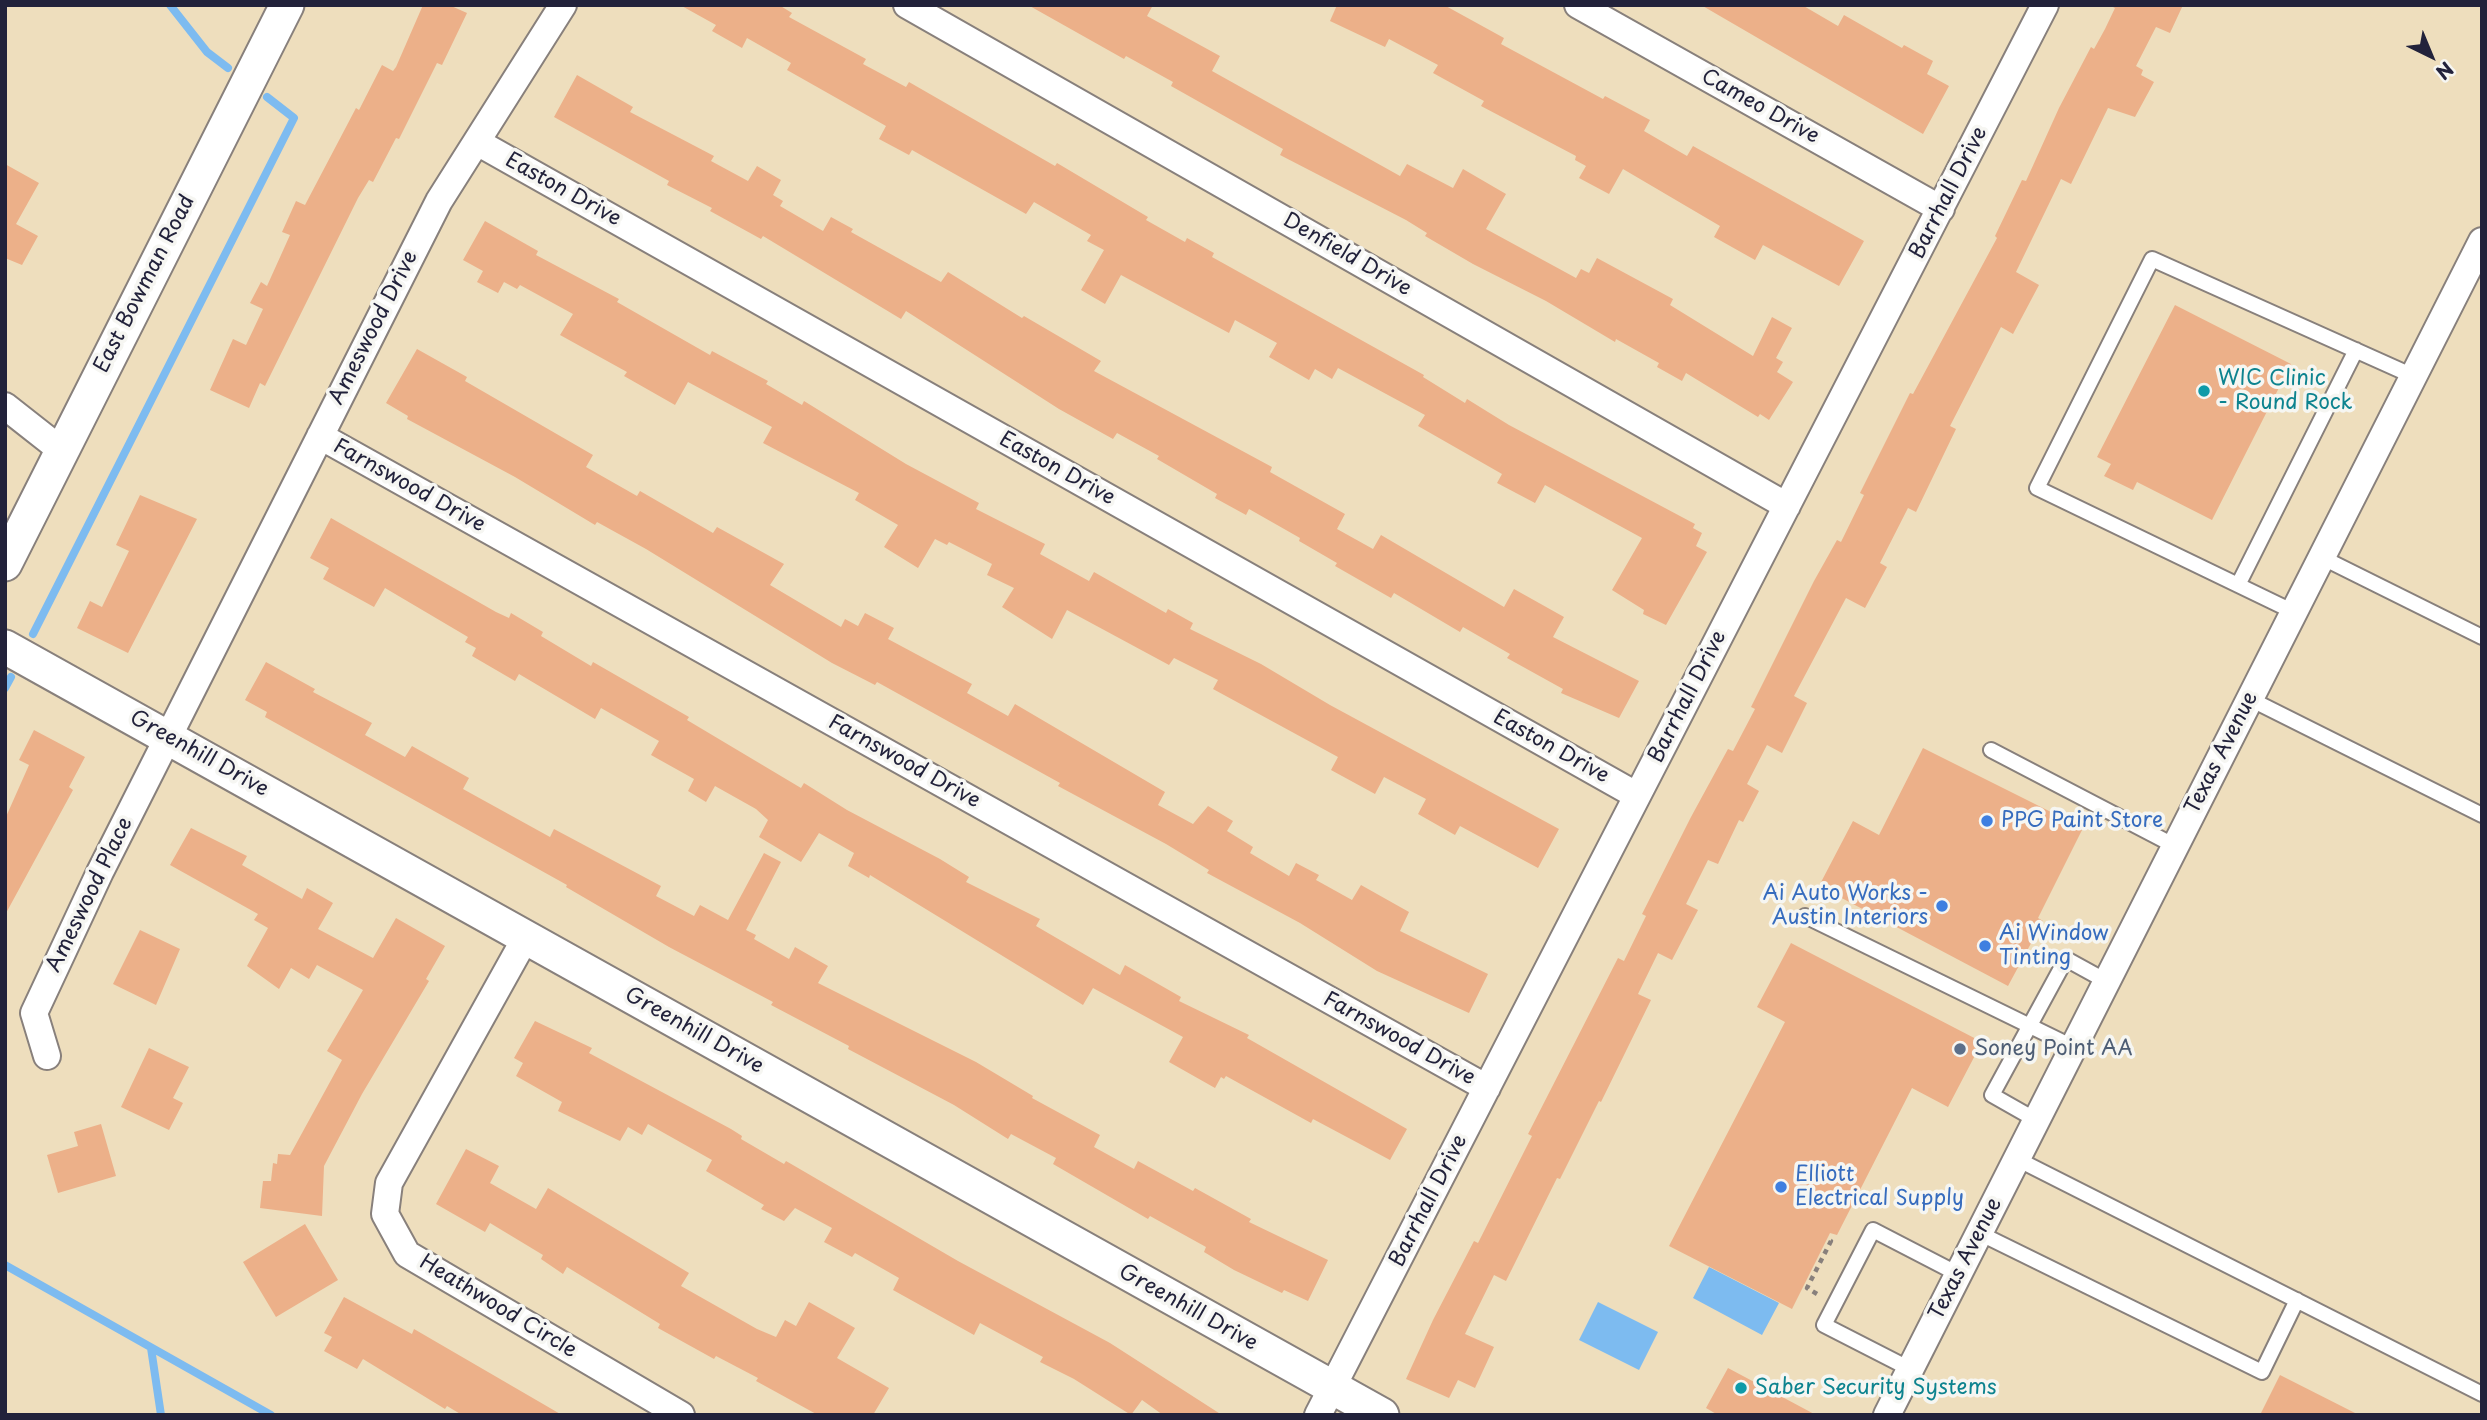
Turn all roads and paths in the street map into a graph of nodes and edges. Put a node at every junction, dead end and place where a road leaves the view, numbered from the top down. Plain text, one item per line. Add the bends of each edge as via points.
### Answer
1 (286, 5) edge
2 (563, 5) edge
3 (907, 5) edge
4 (1578, 5) edge
5 (2045, 5) edge
6 (477, 142) junction
7 (1941, 209) junction
8 (2482, 241) edge
9 (2356, 350) junction
10 (2413, 376) junction
11 (5, 406) edge
12 (320, 436) junction
13 (61, 450) junction
14 (1787, 506) junction
15 (2321, 557) junction
16 (5, 564) edge
17 (2238, 585) junction
18 (2294, 612) junction
19 (2482, 637) edge
20 (5, 647) edge
21 (2250, 699) junction
22 (167, 736) junction
23 (1991, 750) dead end
24 (1636, 796) junction
25 (2482, 815) edge
26 (2175, 846) junction
27 (1805, 916) dead end
28 (526, 937) junction
29 (2106, 981) junction
30 (2029, 1025) junction
31 (2073, 1046) junction
32 (47, 1056) dead end
33 (1487, 1088) junction
34 (2036, 1120) junction
35 (2017, 1159) junction
36 (1979, 1233) junction
37 (1828, 1239) dead end
38 (1958, 1274) junction
39 (2297, 1300) junction
40 (1835, 1304) junction
41 (1910, 1369) junction
42 (2482, 1394) edge
43 (1325, 1402) edge
44 (681, 1415) edge
45 (1382, 1415) edge
46 (1886, 1415) edge

1 - 13 street, East Bowman Road
2 - 6 street, Ameswood Drive
3 - 14 street, Denfield Drive
4 - 7 street, Cameo Drive
5 - 7 street, Barrhall Drive
6 - 12 street, Ameswood Drive via 439,201
6 - 24 street, Easton Drive
7 - 14 street, Barrhall Drive
8 - 10 street, Texas Avenue
9 - 10 lane
9 - 17 lane
9 - 17 lane via 2152,259 2067,428 2037,488
10 - 15 street, Texas Avenue
11 - 13 street
12 - 22 street, Ameswood Drive
12 - 33 street, Farnswood Drive
13 - 16 street, East Bowman Road
14 - 24 street, Barrhall Drive
15 - 18 street, Texas Avenue
15 - 19 lane
17 - 18 lane
18 - 21 street, Texas Avenue
20 - 22 street, Greenhill Drive
21 - 25 lane
21 - 26 street, Texas Avenue
22 - 28 street, Greenhill Drive
22 - 32 street, Ameswood Place via 34,1013
23 - 26 lane
24 - 33 street, Barrhall Drive
26 - 29 street, Texas Avenue
27 - 30 lane
28 - 43 street, Greenhill Drive
28 - 44 street, Heathwood Circle via 389,1183 384,1214 407,1254
29 - 30 lane via 2066,959
29 - 31 street, Texas Avenue
30 - 31 lane
30 - 34 lane via 1992,1095
31 - 34 street, Texas Avenue
33 - 43 street, Barrhall Drive
34 - 35 street, Texas Avenue
35 - 36 street, Texas Avenue
35 - 39 lane
36 - 38 street, Texas Avenue
36 - 39 lane via 2262,1371
37 - 40 path via 1831,1241 1807,1288
38 - 40 lane via 1873,1230
38 - 41 street, Texas Avenue
39 - 42 lane
40 - 41 lane via 1824,1325
41 - 46 street, Texas Avenue
43 - 45 street, Greenhill Drive

